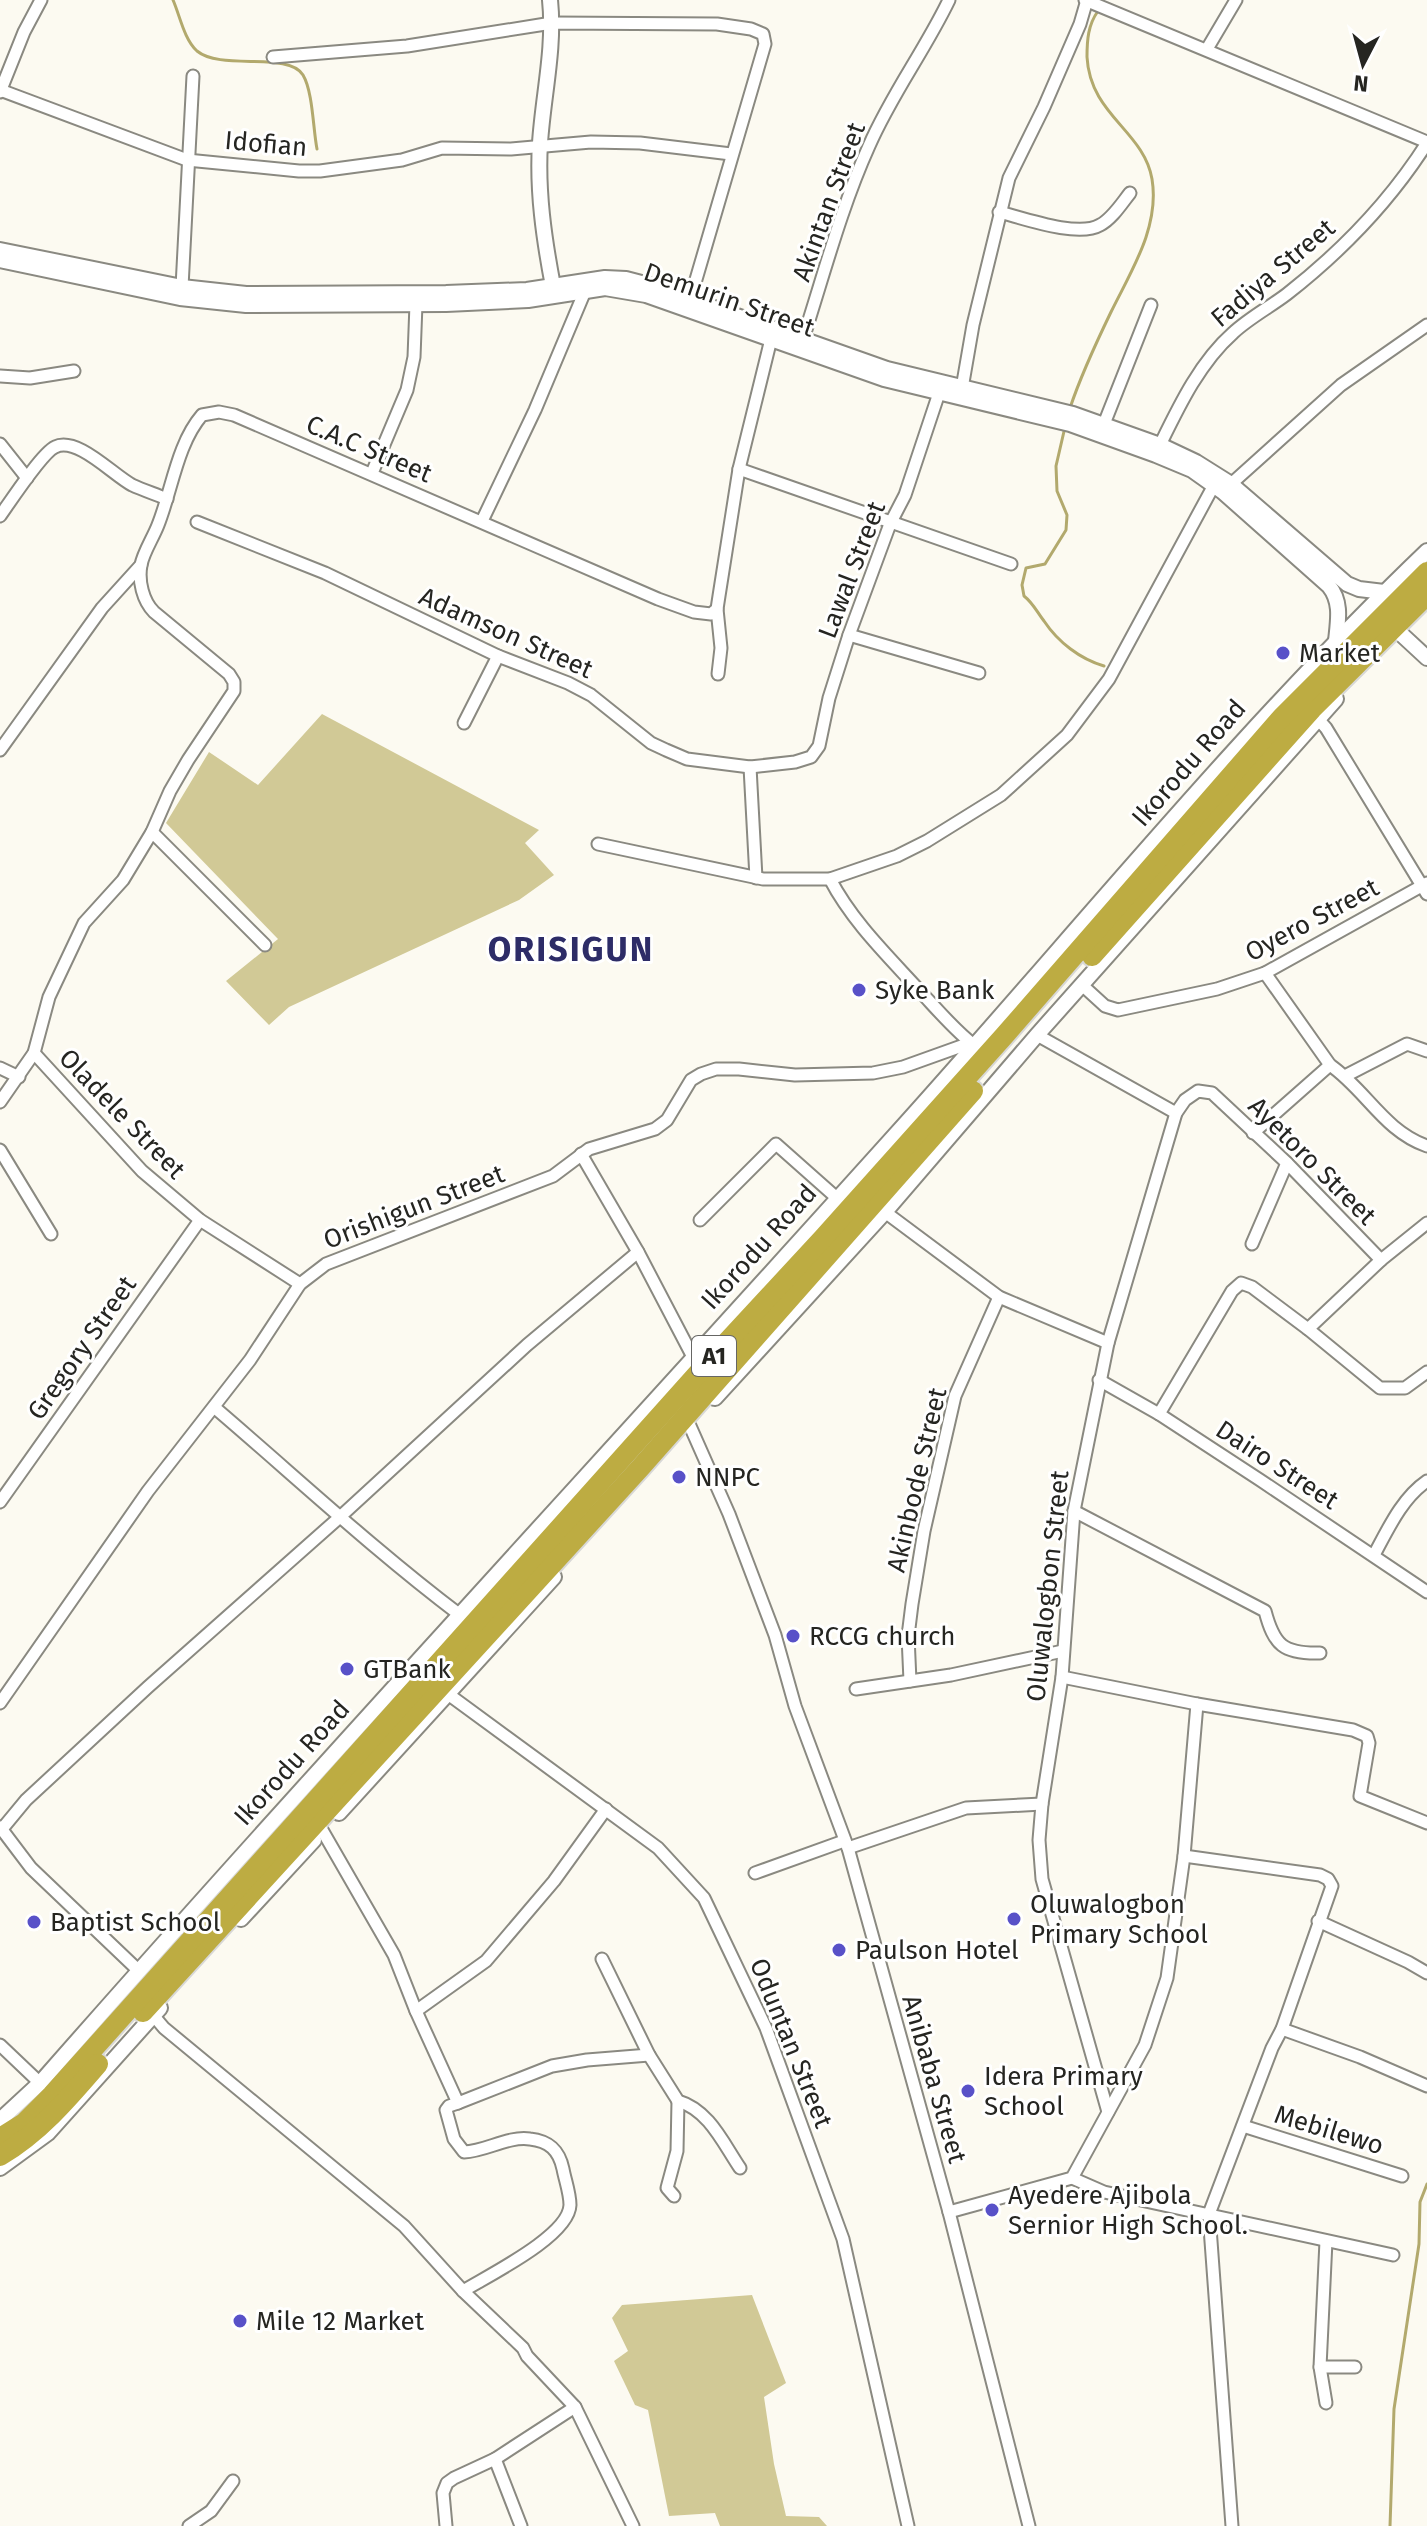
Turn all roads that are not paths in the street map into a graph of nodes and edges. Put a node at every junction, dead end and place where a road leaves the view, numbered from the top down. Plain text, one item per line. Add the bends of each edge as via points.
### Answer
1 (41, 0) edge
2 (550, 0) edge
3 (949, 0) edge
4 (1236, 0) edge
5 (1087, 1) edge
6 (552, 23) junction
7 (1207, 49) junction
8 (273, 57) dead end
9 (193, 76) dead end
10 (0, 90) edge
11 (1427, 143) edge
12 (539, 146) junction
13 (731, 154) junction
14 (187, 160) junction
15 (1130, 193) dead end
16 (999, 212) junction
17 (0, 250) edge
18 (0, 260) edge
19 (553, 286) junction
20 (182, 287) junction
21 (585, 291) junction
22 (690, 300) junction
23 (416, 304) junction
24 (1151, 305) dead end
25 (1427, 325) edge
26 (771, 339) junction
27 (803, 339) junction
28 (74, 371) dead end
29 (0, 376) edge
30 (941, 388) junction
31 (961, 393) junction
32 (1072, 419) junction
33 (1104, 424) junction
34 (0, 444) edge
35 (1160, 445) junction
36 (739, 469) junction
37 (372, 473) junction
38 (27, 478) junction
39 (1231, 484) junction
40 (1214, 485) junction
41 (167, 499) junction
42 (0, 516) edge
43 (482, 521) junction
44 (197, 522) dead end
45 (890, 524) junction
46 (1427, 551) edge
47 (1011, 564) dead end
48 (141, 565) junction
49 (1427, 572) edge
50 (1427, 595) edge
51 (1384, 599) junction
52 (1427, 606) edge
53 (717, 609) junction
54 (1400, 633) junction
55 (849, 635) junction
56 (1336, 641) junction
57 (498, 656) junction
58 (1427, 658) edge
59 (979, 673) dead end
60 (718, 674) dead end
61 (1317, 718) junction
62 (464, 723) dead end
63 (0, 750) edge
64 (795, 762) joint
65 (750, 767) junction
66 (152, 832) junction
67 (598, 844) dead end
68 (756, 878) junction
69 (830, 879) junction
70 (1425, 888) edge
71 (265, 945) dead end
72 (1265, 973) junction
73 (1082, 985) junction
74 (1037, 1035) junction
75 (973, 1044) junction
76 (1427, 1051) edge
77 (34, 1053) junction
78 (1330, 1065) junction
79 (0, 1068) edge
80 (1345, 1076) junction
81 (19, 1077) junction
82 (0, 1102) edge
83 (1176, 1113) junction
84 (1253, 1133) junction
85 (1427, 1146) edge
86 (0, 1150) edge
87 (581, 1154) junction
88 (1287, 1163) junction
89 (838, 1199) junction
90 (885, 1212) junction
91 (200, 1220) junction
92 (700, 1220) dead end
93 (1425, 1229) edge
94 (51, 1234) dead end
95 (1252, 1244) dead end
96 (638, 1252) junction
97 (1381, 1260) junction
98 (300, 1284) junction
99 (999, 1297) junction
100 (1308, 1329) junction
101 (1108, 1343) junction
102 (694, 1359) junction
103 (1427, 1372) edge
104 (1099, 1380) junction
105 (214, 1407) junction
106 (1159, 1414) junction
107 (690, 1426) junction
108 (1427, 1481) edge
109 (0, 1502) edge
110 (1074, 1511) junction
111 (341, 1516) junction
112 (1374, 1555) junction
113 (1427, 1592) edge
114 (460, 1615) junction
115 (1063, 1651) junction
116 (1320, 1653) dead end
117 (1062, 1677) junction
118 (910, 1681) junction
119 (856, 1689) dead end
120 (439, 1699) junction
121 (0, 1703) edge
122 (1197, 1704) junction
123 (364, 1778) junction
124 (1042, 1804) junction
125 (606, 1809) junction
126 (1427, 1823) edge
127 (1, 1828) edge
128 (322, 1830) junction
129 (846, 1845) junction
130 (1184, 1856) junction
131 (755, 1873) dead end
132 (1318, 1921) junction
133 (602, 1959) dead end
134 (139, 1971) junction
135 (1427, 1973) edge
136 (416, 2011) junction
137 (153, 2015) junction
138 (1282, 2029) junction
139 (0, 2045) edge
140 (649, 2055) junction
141 (40, 2083) junction
142 (1427, 2086) edge
143 (678, 2101) junction
144 (458, 2103) junction
145 (1108, 2112) junction
146 (0, 2120) edge
147 (1243, 2126) junction
148 (0, 2138) edge
149 (0, 2156) edge
150 (0, 2168) edge
151 (740, 2168) dead end
152 (1402, 2176) dead end
153 (1072, 2178) junction
154 (674, 2196) dead end
155 (949, 2212) junction
156 (1209, 2214) junction
157 (1326, 2241) junction
158 (1393, 2255) dead end
159 (463, 2291) junction
160 (1320, 2367) junction
161 (1355, 2367) dead end
162 (1326, 2403) dead end
163 (575, 2407) junction
164 (495, 2459) junction
165 (233, 2481) dead end
166 (189, 2526) edge
167 (446, 2526) edge
168 (521, 2526) edge
169 (633, 2526) edge
170 (908, 2526) edge
171 (1029, 2526) edge
172 (1232, 2526) edge

1 - 10 street
2 - 6 street
3 - 27 street, Akintan Street via 854,181
4 - 7 street
5 - 7 street
5 - 16 street via 1044,107 1014,164
6 - 8 street via 407,46
6 - 12 street
6 - 13 street via 717,24 763,34 765,44
7 - 11 street
9 - 14 street
10 - 14 street, Idofian
11 - 35 street, Fadiya Street via 1384,203 1333,256 1217,351
12 - 13 street, Idofian via 640,143
12 - 14 street, Idofian via 442,148 402,160 320,171
12 - 19 street via 542,230
13 - 22 street
14 - 20 street
15 - 16 street via 1099,226 1085,229
16 - 31 street
17 - 20 street, Demurin Street
18 - 23 street, Demurin Street via 215,302
19 - 20 street, Demurin Street via 270,295
19 - 22 street, Demurin Street via 626,279
21 - 23 street, Demurin Street via 528,300
21 - 26 street, Demurin Street via 605,288 646,295
21 - 43 street
22 - 27 street, Demurin Street
23 - 37 street via 407,390
24 - 33 street
25 - 39 street via 1341,385
26 - 30 street, Demurin Street via 884,379
26 - 36 street
27 - 30 street, Demurin Street
28 - 29 street via 30,378
30 - 31 street, Demurin Street
30 - 45 street, Lawal Street
31 - 32 street, Demurin Street
32 - 33 street, Demurin Street
32 - 40 street, Demurin Street via 1192,470
33 - 35 street, Demurin Street
34 - 38 street
35 - 39 street, Demurin Street
36 - 45 street
36 - 53 street
37 - 41 street, C.A.C Street via 234,415 210,412 198,421
37 - 43 street, C.A.C Street
38 - 41 street via 55,447 69,445 130,484
38 - 42 street
39 - 51 street, Demurin Street via 1347,584
40 - 56 street, Demurin Street via 1335,593
40 - 69 street via 1109,679 1067,735 1001,795 950,827 897,856
41 - 48 street, C.A.C Street
43 - 53 street, C.A.C Street via 676,606 704,614
44 - 57 street, Adamson Street via 325,573
45 - 47 street
45 - 55 street, Lawal Street
46 - 51 street, Ikorodu Road
48 - 63 street via 102,608
48 - 66 street via 147,605 234,682 231,696 182,770
49 - 51 highway, Ikorodu Road / A1
50 - 120 highway, A1 via 1312,709
51 - 56 street, Ikorodu Road
51 - 148 highway, Ikorodu Road / A1 via 951,1096 52,2095
52 - 54 street
53 - 60 street
54 - 58 street
54 - 61 street
55 - 59 street
55 - 64 street, Lawal Street via 819,746 811,757
56 - 75 street, Ikorodu Road
57 - 62 street
57 - 65 street, Adamson Street via 591,695 666,750 687,759
61 - 70 street
61 - 73 street
64 - 65 street, Adamson Street
65 - 68 street
66 - 71 street
66 - 77 street via 123,880 84,923 49,997
67 - 68 street
68 - 69 street
69 - 75 street via 848,911
70 - 72 street, Oyero Street
72 - 73 street, Oyero Street via 1118,1010 1105,1006
72 - 78 street
73 - 74 street
74 - 83 street
74 - 90 street
75 - 87 street, Orishigun Street via 873,1073 709,1072 691,1080 662,1125
75 - 89 street, Ikorodu Road
76 - 80 street via 1407,1044
77 - 81 street
77 - 91 street, Oladele Street via 142,1171
78 - 80 street
78 - 84 street
79 - 81 street
80 - 85 street via 1379,1115
81 - 82 street
83 - 84 street, Ayetoro Street via 1198,1091 1212,1093
83 - 101 street, Oluwalogbon Street
84 - 88 street, Ayetoro Street
86 - 94 street
87 - 96 street
87 - 98 street, Orishigun Street via 553,1176 326,1264
88 - 95 street
88 - 97 street, Ayetoro Street
89 - 92 street via 776,1144
89 - 102 street, Ikorodu Road
90 - 99 street
90 - 107 street
91 - 98 street, Oladele Street
91 - 109 street, Gregory Street
93 - 97 street
96 - 102 street
96 - 111 street via 536,1336
97 - 100 street
98 - 105 street, Orishigun Street
99 - 101 street
99 - 118 street, Akinbode Street via 955,1396 912,1604
100 - 103 street via 1380,1388 1405,1388
100 - 106 street via 1241,1283
101 - 104 street, Oluwalogbon Street
102 - 114 street, Ikorodu Road
104 - 106 street, Dairo Street
104 - 110 street, Oluwalogbon Street
105 - 111 street
105 - 121 street, Orishigun Street via 148,1491
106 - 112 street, Dairo Street
107 - 120 street
107 - 129 street, Anibaba Street via 775,1635
108 - 112 street via 1393,1519
110 - 115 street, Oluwalogbon Street
110 - 116 street via 1265,1611 1271,1636 1282,1647
111 - 114 street via 385,1558
111 - 127 street
112 - 113 street, Dairo Street
114 - 134 street, Ikorodu Road
115 - 117 street, Oluwalogbon Street
115 - 118 street
117 - 122 street
117 - 124 street, Oluwalogbon Street
118 - 119 street
120 - 123 highway, A1
120 - 125 street, Oduntan Street
122 - 126 street via 1367,1736 1362,1798
122 - 130 street
123 - 128 street
123 - 149 highway, A1 via 220,1926 63,2105
124 - 129 street via 966,1808
124 - 145 street, Oluwalogbon Street via 1042,1879
125 - 136 street via 486,1961
125 - 170 street, Oduntan Street via 658,1848 704,1898 766,2028 843,2239
127 - 134 street via 31,1868
128 - 136 street via 394,1955
128 - 137 street
129 - 131 street
129 - 155 street, Anibaba Street
130 - 132 street via 1320,1875 1332,1886
130 - 145 street via 1167,1978 1145,2045
132 - 135 street
132 - 138 street
133 - 140 street
134 - 141 street, Ikorodu Road
136 - 144 street
137 - 150 street via 48,2133
137 - 159 street via 404,2226
138 - 142 street
138 - 147 street
139 - 141 street
140 - 143 street
140 - 144 street via 552,2066
141 - 146 street, Ikorodu Road
143 - 151 street via 704,2114
143 - 154 street via 677,2151 667,2188
144 - 159 street via 449,2106 446,2117 464,2152 510,2140 551,2145 561,2159 570,2206 565,2221 550,2236
145 - 153 street
147 - 152 street, Mebilewo
147 - 156 street
153 - 155 street
153 - 156 street via 1104,2192
155 - 171 street, Anibaba Street
156 - 157 street
156 - 172 street
157 - 158 street
157 - 160 street
159 - 163 street
160 - 161 street
160 - 162 street
163 - 164 street
163 - 169 street
164 - 167 street via 447,2483
164 - 168 street
165 - 166 street via 211,2511

